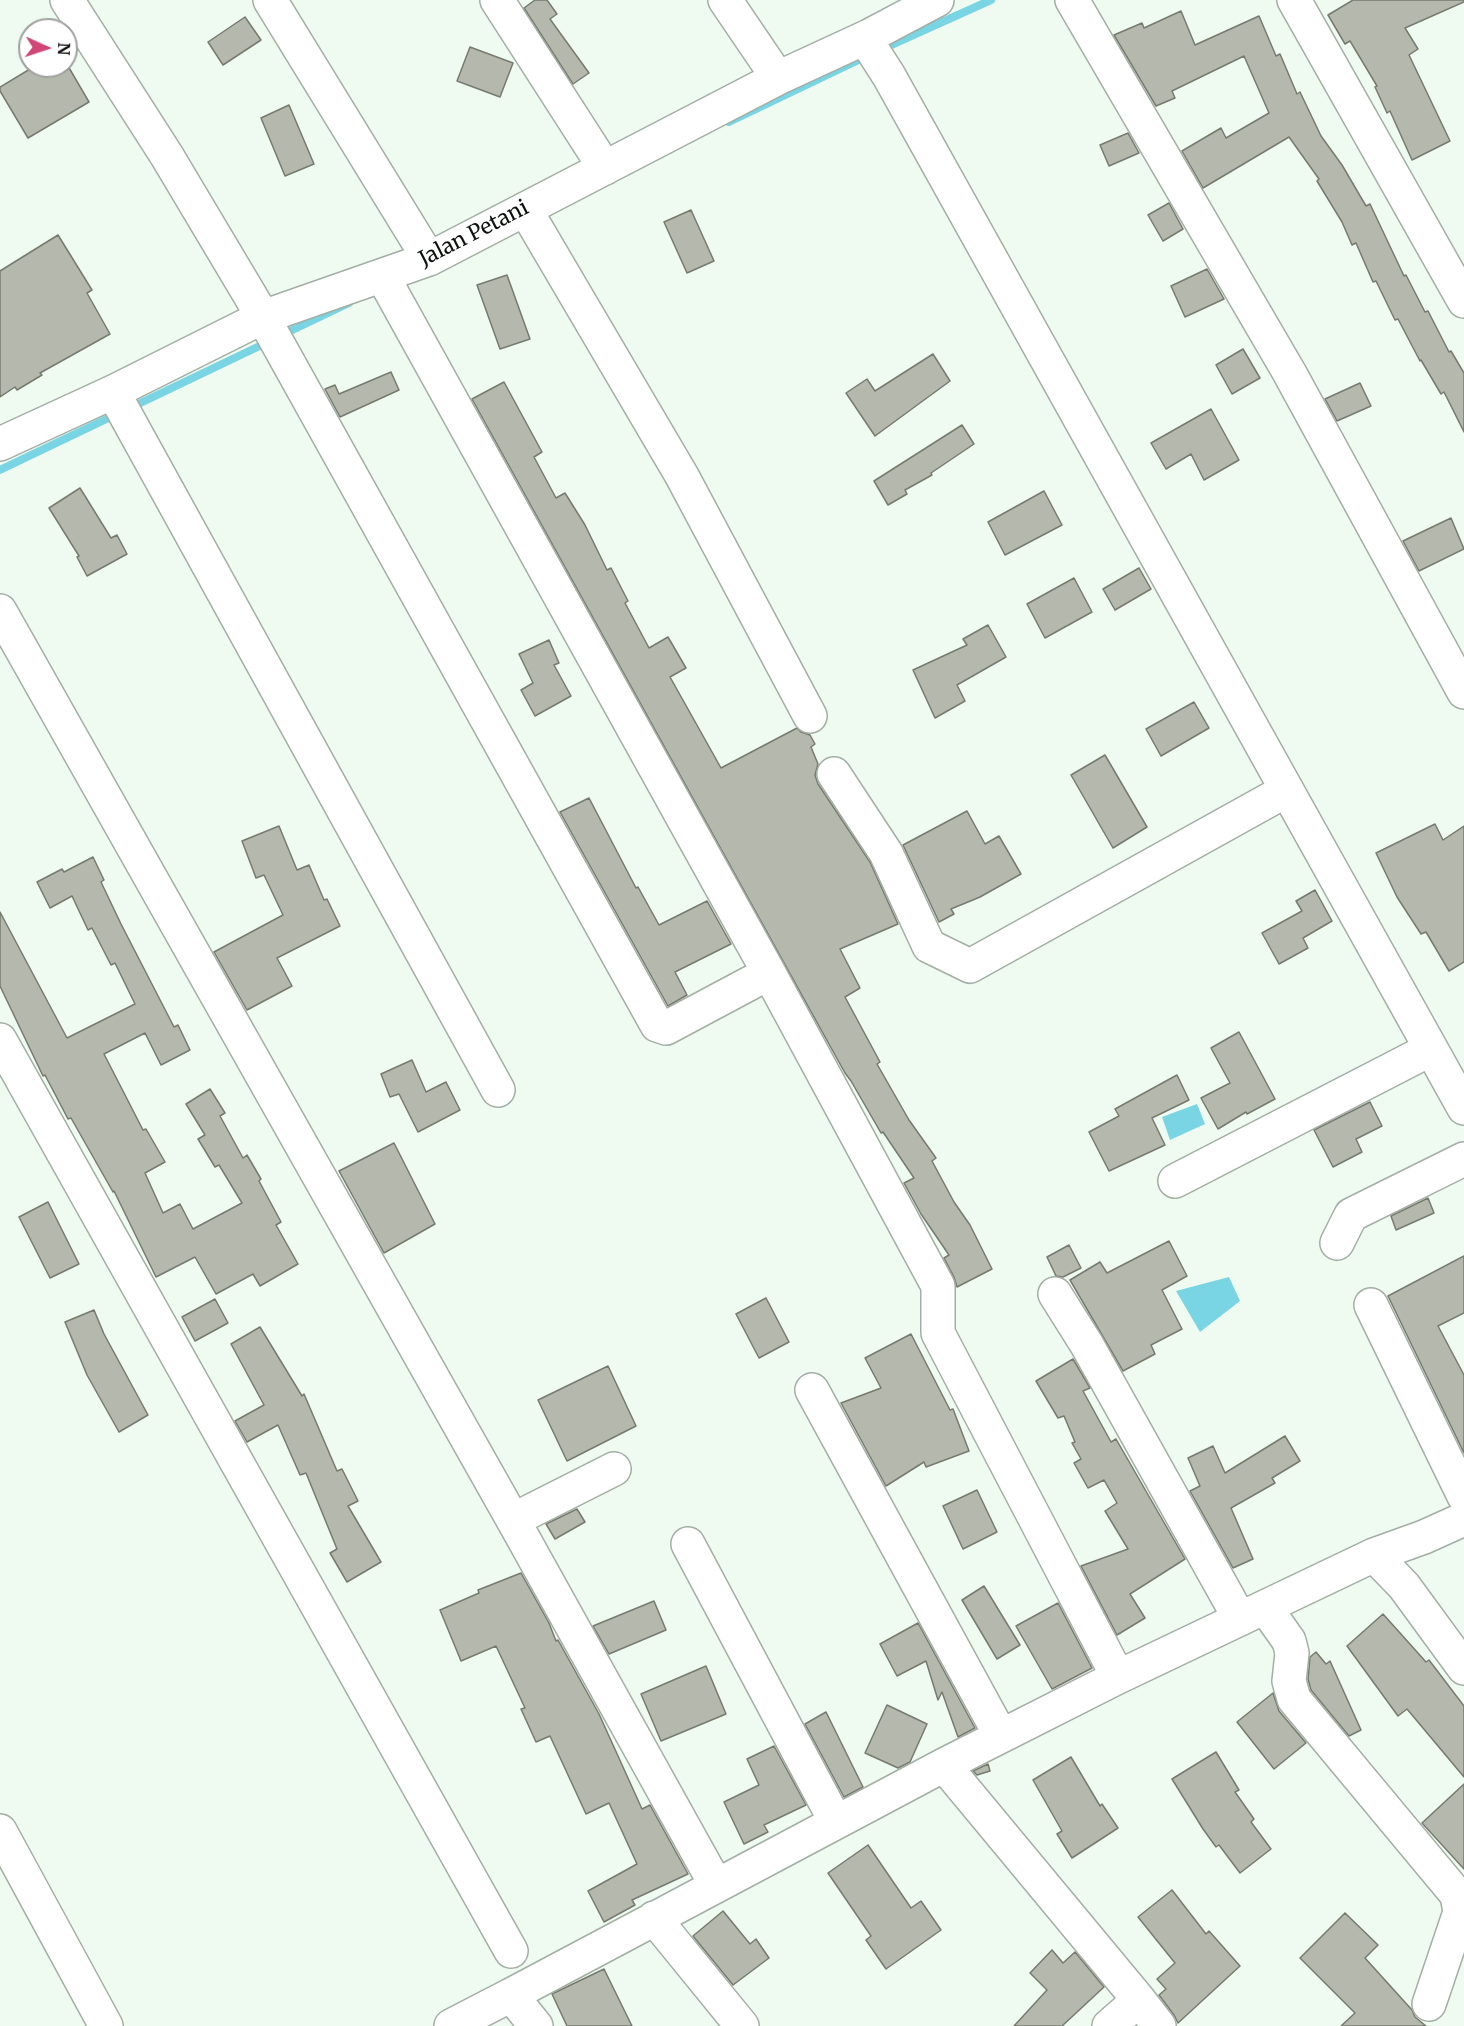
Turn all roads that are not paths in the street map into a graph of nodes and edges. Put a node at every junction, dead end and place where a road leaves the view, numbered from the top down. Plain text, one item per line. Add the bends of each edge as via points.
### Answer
1 (67, 0) edge
2 (270, 0) edge
3 (497, 0) edge
4 (725, 0) edge
5 (937, 0) edge
6 (1072, 0) edge
7 (1294, 0) edge
8 (877, 54) junction
9 (778, 78) junction
10 (605, 168) junction
11 (525, 209) junction
12 (429, 259) junction
13 (389, 288) junction
14 (1464, 301) edge
15 (263, 317) junction
16 (122, 407) junction
17 (0, 444) edge
18 (0, 611) edge
19 (1464, 692) edge
20 (810, 716) dead end
21 (834, 774) dead end
22 (1287, 790) junction
23 (769, 973) junction
24 (0, 1040) edge
25 (1431, 1049) junction
26 (498, 1090) dead end
27 (1464, 1108) edge
28 (1464, 1159) edge
29 (1175, 1181) dead end
30 (1337, 1243) dead end
31 (1055, 1294) dead end
32 (1371, 1305) dead end
33 (812, 1390) dead end
34 (614, 1469) dead end
35 (1464, 1496) edge
36 (1464, 1519) edge
37 (513, 1520) junction
38 (688, 1544) dead end
39 (1374, 1555) junction
40 (1252, 1613) junction
41 (1464, 1668) edge
42 (1118, 1677) junction
43 (1001, 1736) junction
44 (945, 1765) junction
45 (836, 1822) junction
46 (0, 1831) edge
47 (716, 1885) junction
48 (654, 1918) junction
49 (511, 1951) dead end
50 (511, 1995) junction
51 (1139, 2000) junction
52 (1429, 2004) dead end
53 (106, 2026) edge
54 (451, 2026) edge
55 (536, 2026) edge
56 (742, 2026) edge
57 (1109, 2026) edge
58 (1159, 2026) edge

1 - 15 street via 167,156
2 - 12 street
3 - 10 street
4 - 9 street
5 - 8 street, Jalan Petani
6 - 19 street via 1289,372
7 - 14 street
8 - 9 street, Jalan Petani
8 - 22 street
9 - 10 street, Jalan Petani
10 - 11 street, Jalan Petani
11 - 12 street, Jalan Petani
11 - 20 street via 682,476
12 - 13 street, Jalan Petani
13 - 15 street, Jalan Petani
13 - 23 street
15 - 16 street, Jalan Petani
15 - 23 street via 657,1025 666,1028
16 - 17 street, Jalan Petani
16 - 26 street
18 - 37 street
21 - 22 street via 886,853 929,946 970,966
22 - 25 street
23 - 42 street via 938,1286 938,1333
24 - 49 street
25 - 27 street
25 - 29 street
28 - 30 street via 1351,1215
31 - 40 street
32 - 35 street
33 - 43 street
34 - 37 street
36 - 39 street
37 - 47 street
38 - 45 street
39 - 40 street
39 - 41 street via 1404,1586
40 - 42 street
40 - 52 street via 1289,1641 1289,1681 1294,1699 1457,1895 1460,1912
42 - 43 street
43 - 44 street
44 - 45 street
44 - 51 street
45 - 47 street
46 - 53 street
47 - 48 street
48 - 50 street
48 - 56 street
50 - 54 street
50 - 55 street
51 - 57 street
51 - 58 street

